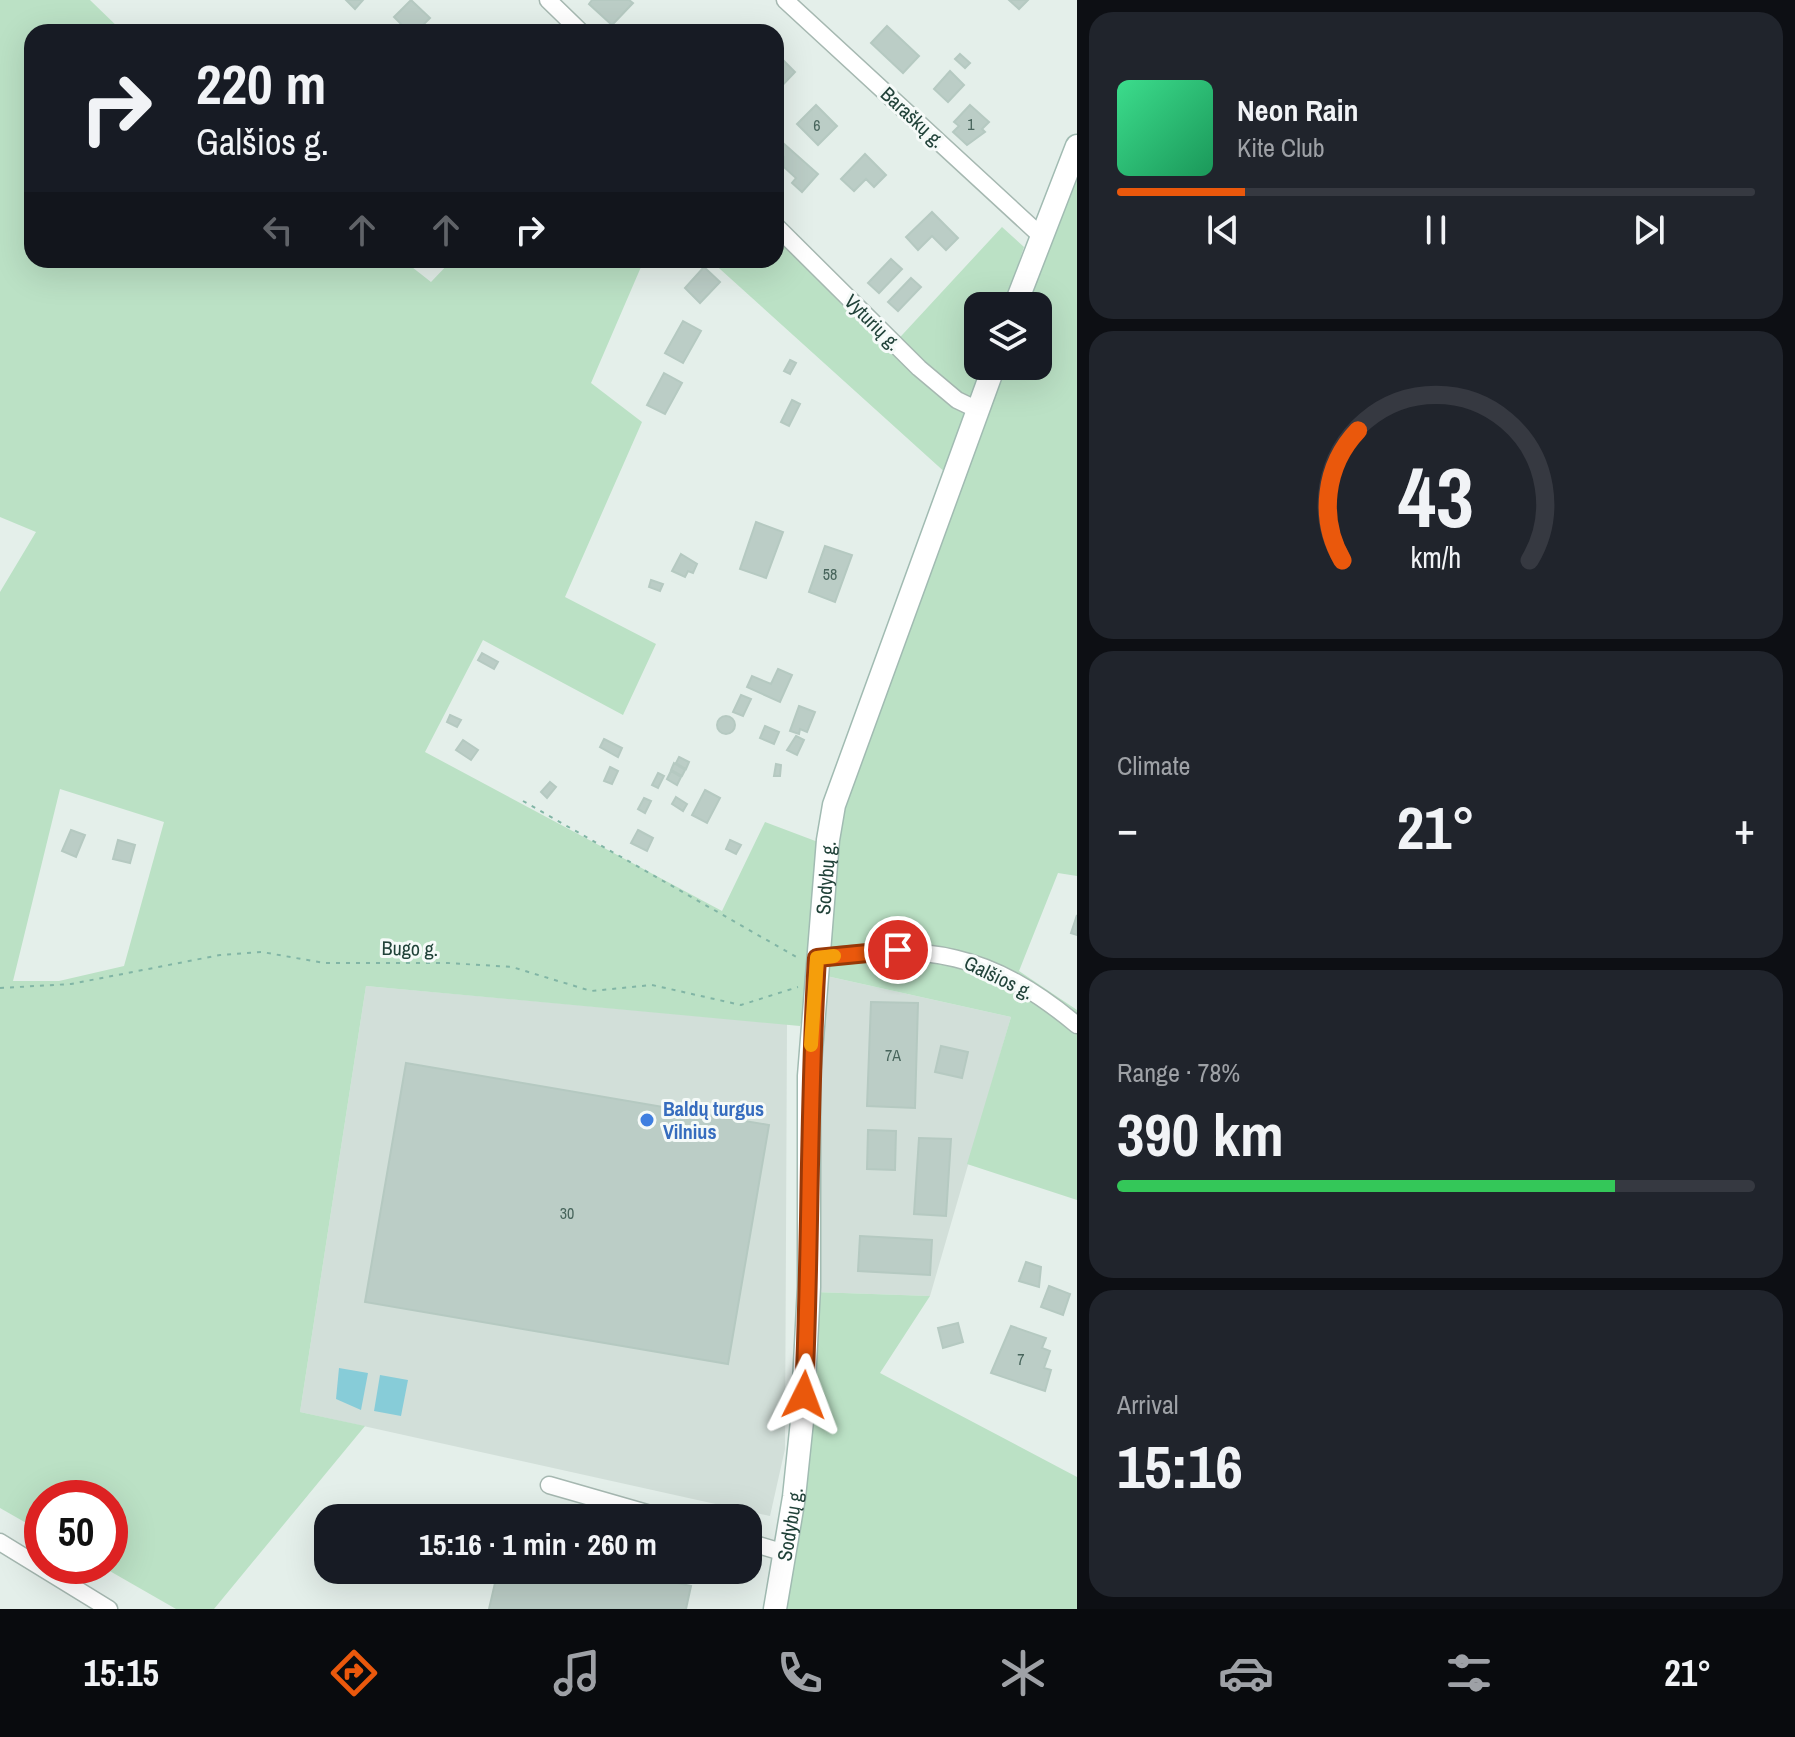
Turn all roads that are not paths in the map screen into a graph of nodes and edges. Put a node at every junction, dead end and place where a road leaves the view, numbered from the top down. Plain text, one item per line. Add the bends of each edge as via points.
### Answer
1 (548, 0) edge
2 (785, 0) edge
3 (573, 24) edge
4 (1077, 146) edge
5 (784, 234) edge
6 (1040, 235) junction
7 (1020, 292) edge
8 (989, 380) edge
9 (978, 410) junction
10 (816, 970) junction
11 (1077, 1025) edge
12 (549, 1485) dead end
13 (615, 1504) edge
14 (0, 1542) edge
15 (762, 1546) edge
16 (785, 1553) junction
17 (109, 1609) edge
18 (775, 1609) edge

1 - 3 street
2 - 6 street, Baraškų g.
4 - 6 main road
5 - 9 street, Vyturių g. via 919,368 957,400
6 - 7 main road
8 - 9 main road, Sodybų g.
9 - 10 main road, Sodybų g. via 840,782 828,840
10 - 11 street, Galšios g. via 898,950 956,956 1001,975
10 - 16 main road, Sodybų g. via 803,1407
12 - 13 street
14 - 17 street
15 - 16 street
16 - 18 main road, Sodybų g.

